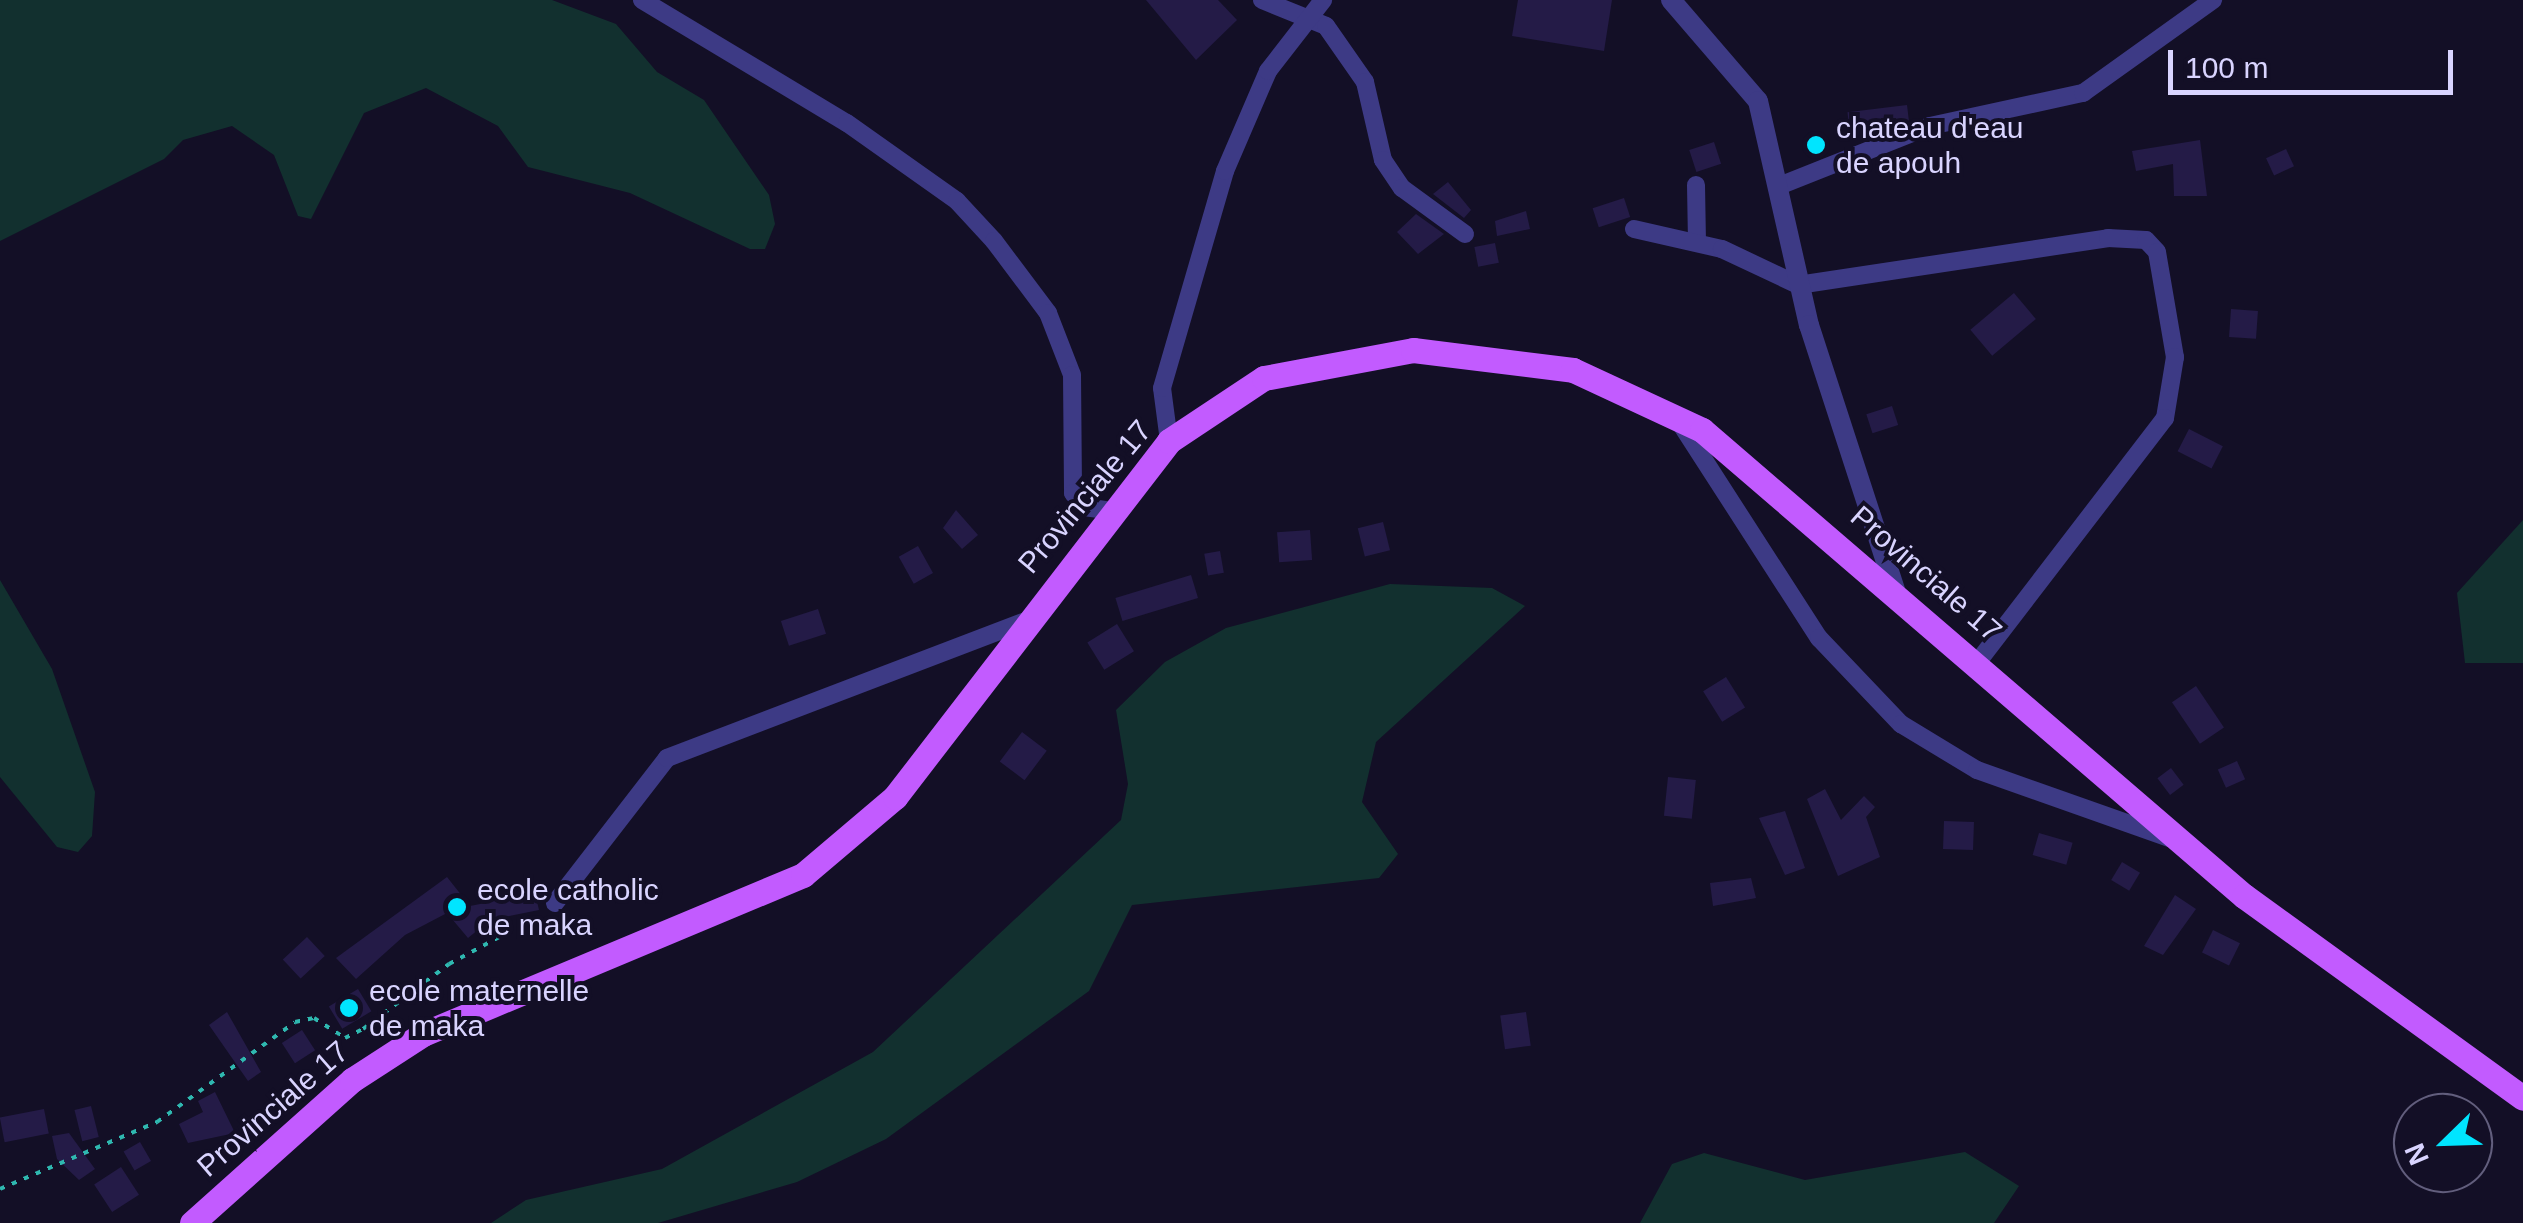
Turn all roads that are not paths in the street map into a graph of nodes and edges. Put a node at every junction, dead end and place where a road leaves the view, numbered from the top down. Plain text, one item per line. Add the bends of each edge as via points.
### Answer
1 (642, 0) edge
2 (1262, 0) edge
3 (1323, 0) edge
4 (1671, 0) edge
5 (2213, 0) edge
6 (1308, 16) junction
7 (1696, 185) dead end
8 (1779, 186) junction
9 (1634, 229) dead end
10 (1464, 234) dead end
11 (1697, 242) junction
12 (1798, 285) junction
13 (1676, 415) junction
14 (1169, 441) junction
15 (1112, 511) junction
16 (1895, 590) junction
17 (1025, 621) junction
18 (1978, 662) junction
19 (2179, 842) junction
20 (555, 903) road end
21 (2523, 1098) edge
22 (192, 1223) edge

1 - 15 street via 847,124 957,201 994,241 1048,313 1072,375 1073,493 1084,508
2 - 6 street
3 - 6 street
4 - 8 street via 1753,90
5 - 8 street via 2083,93 1930,126
6 - 10 street via 1326,26 1365,82 1384,160 1402,188
6 - 14 street via 1246,114 1195,257 1162,388
7 - 11 street
8 - 12 street
9 - 11 street
11 - 12 street
12 - 16 street
12 - 18 street via 2108,238 2146,240 2163,261 2174,378 2158,434
13 - 14 main road, Provinciale 17 via 1573,370 1413,350 1264,378
13 - 16 main road, Provinciale 17
13 - 19 street via 1808,623 1900,724 1976,770
14 - 15 main road, Provinciale 17
15 - 17 main road, Provinciale 17
16 - 18 main road, Provinciale 17
17 - 20 street via 667,758
17 - 22 main road, Provinciale 17 via 895,797 803,875 423,1034 352,1080
18 - 19 main road, Provinciale 17
19 - 21 main road, Provinciale 17 via 2309,948

